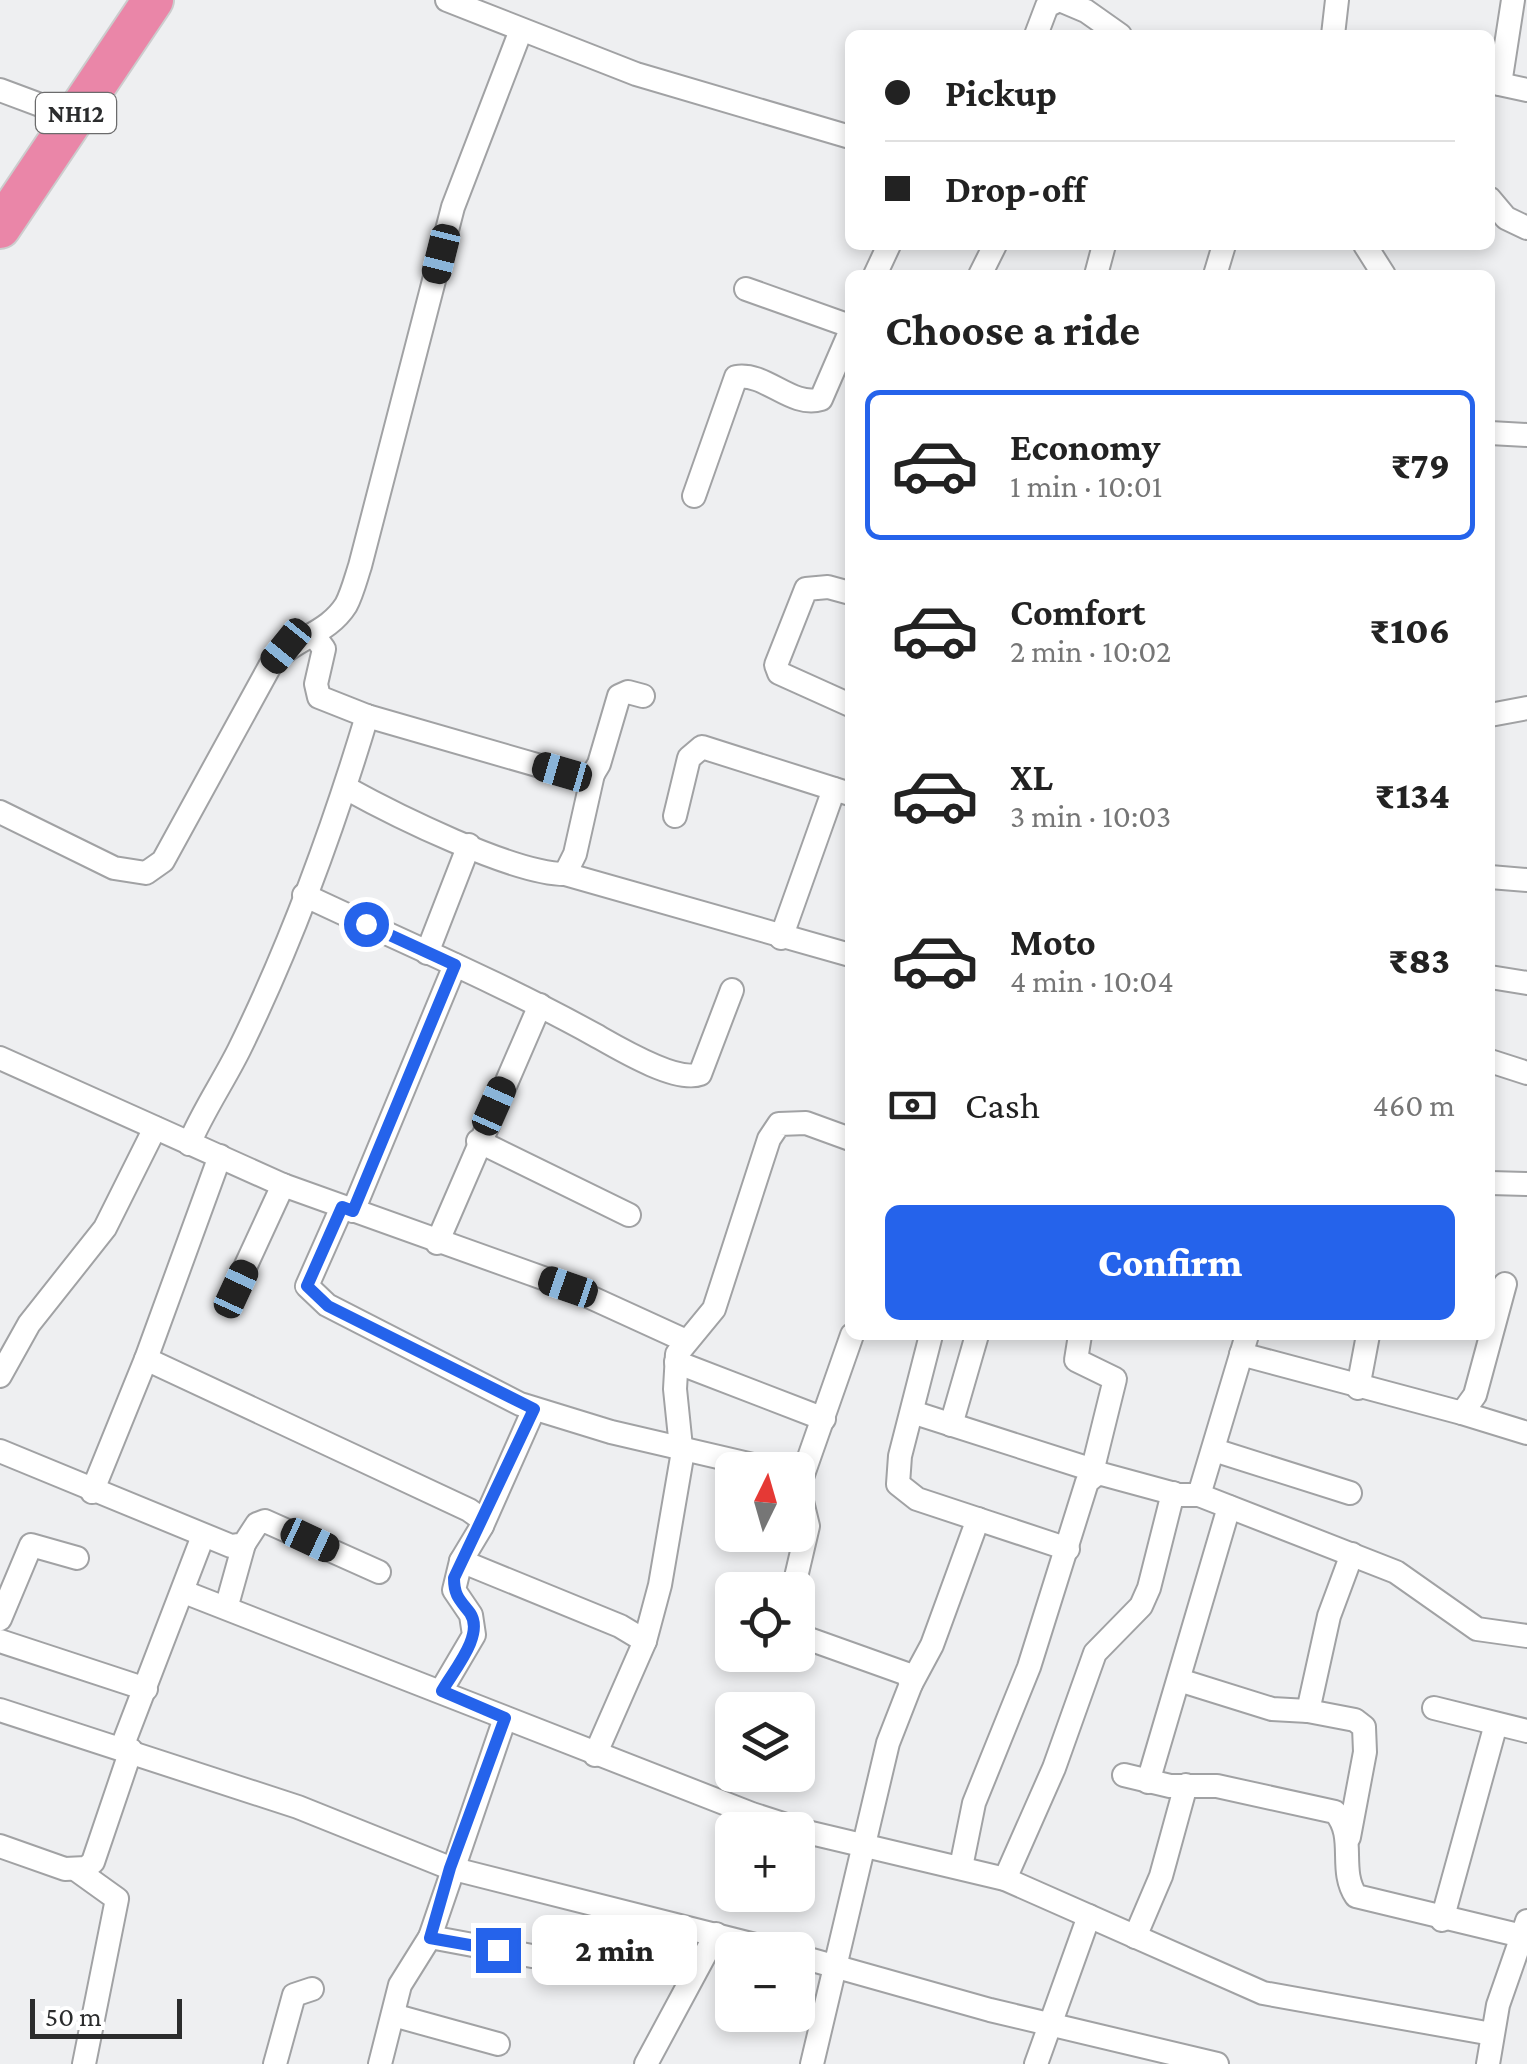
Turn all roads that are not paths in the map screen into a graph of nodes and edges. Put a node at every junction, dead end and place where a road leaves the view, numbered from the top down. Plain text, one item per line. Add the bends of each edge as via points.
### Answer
1 (126, 0) edge
2 (154, 0) edge
3 (446, 0) edge
4 (1060, 0) edge
5 (1337, 0) edge
6 (1512, 0) edge
7 (521, 30) junction
8 (1038, 30) edge
9 (1113, 30) edge
10 (1333, 30) edge
11 (1495, 83) edge
12 (0, 90) edge
13 (1527, 90) edge
14 (51, 108) junction
15 (845, 136) edge
16 (0, 180) edge
17 (1495, 205) edge
18 (0, 228) edge
19 (1527, 228) edge
20 (746, 288) dead end
21 (845, 327) edge
22 (842, 372) edge
23 (1495, 433) edge
24 (1527, 436) edge
25 (694, 496) dead end
26 (845, 592) edge
27 (313, 634) junction
28 (643, 696) dead end
29 (845, 703) edge
30 (1527, 708) edge
31 (1495, 715) edge
32 (367, 716) junction
33 (593, 774) junction
34 (346, 788) junction
35 (842, 791) edge
36 (0, 812) edge
37 (676, 816) dead end
38 (469, 845) junction
39 (565, 874) junction
40 (1495, 877) edge
41 (1527, 880) edge
42 (304, 896) junction
43 (781, 938) junction
44 (427, 953) junction
45 (845, 955) edge
46 (455, 965) junction
47 (1495, 978) edge
48 (1527, 983) edge
49 (732, 990) dead end
50 (540, 1005) junction
51 (0, 1058) edge
52 (1495, 1063) edge
53 (1527, 1073) edge
54 (155, 1128) junction
55 (845, 1138) edge
56 (478, 1140) junction
57 (188, 1144) junction
58 (220, 1156) junction
59 (1495, 1183) edge
60 (1527, 1184) edge
61 (283, 1185) junction
62 (347, 1209) junction
63 (629, 1215) dead end
64 (437, 1243) junction
65 (1508, 1284) edge
66 (236, 1289) dead end
67 (1495, 1329) edge
68 (850, 1340) edge
69 (930, 1340) edge
70 (976, 1340) edge
71 (1079, 1340) edge
72 (1367, 1340) edge
73 (1492, 1340) edge
74 (1244, 1345) edge
75 (680, 1351) junction
76 (146, 1359) junction
77 (0, 1376) edge
78 (1358, 1388) junction
79 (534, 1409) junction
80 (912, 1412) junction
81 (1462, 1413) junction
82 (824, 1420) junction
83 (951, 1425) junction
84 (1527, 1433) edge
85 (681, 1447) junction
86 (1214, 1450) junction
87 (0, 1451) edge
88 (811, 1452) edge
89 (715, 1455) edge
90 (1092, 1473) junction
91 (92, 1492) junction
92 (1350, 1493) dead end
93 (1172, 1494) junction
94 (1199, 1496) junction
95 (1230, 1507) junction
96 (978, 1519) junction
97 (482, 1526) junction
98 (203, 1536) junction
99 (244, 1544) junction
100 (1068, 1548) junction
101 (1352, 1554) junction
102 (77, 1558) dead end
103 (462, 1562) junction
104 (379, 1572) dead end
105 (184, 1592) junction
106 (227, 1605) junction
107 (0, 1619) edge
108 (1527, 1636) edge
109 (815, 1640) edge
110 (0, 1641) edge
111 (645, 1641) junction
112 (1179, 1680) junction
113 (912, 1684) junction
114 (146, 1690) junction
115 (442, 1691) junction
116 (1434, 1708) dead end
117 (0, 1710) edge
118 (1308, 1711) junction
119 (505, 1718) junction
120 (1496, 1724) junction
121 (1527, 1731) edge
122 (126, 1749) junction
123 (595, 1755) junction
124 (1124, 1775) dead end
125 (1148, 1782) junction
126 (1186, 1786) junction
127 (1348, 1839) junction
128 (0, 1846) edge
129 (864, 1846) junction
130 (961, 1867) junction
131 (450, 1868) junction
132 (78, 1871) junction
133 (1004, 1878) junction
134 (1089, 1916) junction
135 (1442, 1920) junction
136 (1525, 1932) edge
137 (715, 1934) edge
138 (715, 1936) edge
139 (430, 1938) junction
140 (1135, 1938) junction
141 (532, 1956) dead end
142 (815, 1960) edge
143 (836, 1966) junction
144 (312, 1989) dead end
145 (393, 2014) junction
146 (1050, 2020) junction
147 (1492, 2034) junction
148 (498, 2044) dead end
149 (816, 2063) edge
150 (84, 2064) edge
151 (275, 2064) edge
152 (380, 2064) edge
153 (646, 2064) edge
154 (1036, 2064) edge
155 (1216, 2064) edge
156 (1488, 2064) edge

1 - 14 highway, NH12
2 - 18 highway, NH12
3 - 7 street
4 - 8 street via 1047,6
4 - 9 street
5 - 10 street
6 - 11 street
7 - 15 street via 636,74
7 - 27 street via 453,208 360,566 346,604
11 - 13 street
12 - 14 street
14 - 16 highway, NH12
17 - 19 street
20 - 21 street
22 - 25 street via 814,402 736,377
23 - 24 street
26 - 29 street via 806,588 776,665 795,684
27 - 32 street via 324,650 316,684 320,696
27 - 36 street via 286,646 270,666 163,860 146,873 114,868
28 - 33 street via 628,692 614,704
30 - 31 street
32 - 33 street via 582,778
32 - 34 street
33 - 39 street
34 - 38 street
34 - 42 street
35 - 37 street via 702,747 689,758
35 - 43 street
38 - 39 street
38 - 44 street
39 - 43 street
40 - 41 street
42 - 44 street
42 - 57 street via 238,1052
43 - 45 street
44 - 46 street
46 - 50 street
46 - 62 street
47 - 48 street
49 - 50 street via 700,1074 693,1077 624,1052
50 - 56 street
51 - 54 street
52 - 53 street
54 - 57 street
54 - 77 street via 105,1228 39,1310
55 - 75 street via 792,1120 779,1124 714,1309
56 - 63 street
56 - 64 street
57 - 58 street
58 - 61 street
58 - 76 street
59 - 60 street
61 - 62 street
61 - 66 street
62 - 64 street
62 - 79 street via 307,1286 314,1296
64 - 75 street via 568,1287
65 - 67 street
68 - 82 street
69 - 80 street
70 - 83 street
71 - 90 street via 1076,1360 1115,1379
72 - 78 street
73 - 81 street via 1476,1395
74 - 78 street
74 - 86 street
75 - 82 street
75 - 85 street
76 - 91 street
76 - 97 street via 470,1510
78 - 81 street
79 - 85 street
79 - 97 street
80 - 83 street
80 - 96 street via 898,1484 917,1499
81 - 84 street
82 - 88 street
83 - 90 street
85 - 89 street
85 - 111 street
86 - 92 street
86 - 94 street
87 - 91 street
90 - 93 street
90 - 100 street
91 - 98 street
93 - 94 street
93 - 133 street via 1145,1597 1095,1652 1054,1768
94 - 95 street
95 - 101 street
95 - 112 street
96 - 100 street
96 - 113 street
97 - 103 street
98 - 99 street
98 - 105 street
99 - 104 street via 265,1521
99 - 106 street
100 - 130 street via 974,1803
101 - 108 street via 1414,1581 1477,1630
101 - 118 street via 1328,1616
102 - 107 street via 31,1545
103 - 111 street
103 - 115 street via 454,1590 472,1615 474,1634
105 - 106 street
105 - 114 street
106 - 115 street
109 - 113 street via 907,1674
110 - 114 street
111 - 123 street
112 - 118 street via 1272,1710
112 - 125 street
113 - 129 street via 888,1743
114 - 122 street
115 - 119 street
116 - 120 street
117 - 122 street
118 - 127 street via 1364,1727
119 - 123 street
119 - 131 street
120 - 121 street
120 - 135 street
122 - 131 street
122 - 132 street via 93,1862
123 - 129 street via 752,1814
124 - 125 street
125 - 126 street
126 - 127 street via 1323,1808 1345,1823
126 - 140 street
127 - 135 street via 1348,1879 1356,1896
128 - 132 street
129 - 130 street
129 - 143 street
130 - 133 street
131 - 137 street
131 - 139 street
132 - 150 street via 117,1898
133 - 134 street
134 - 140 street
134 - 146 street
135 - 136 street
136 - 147 street
138 - 153 street
139 - 141 street
139 - 145 street via 405,1974
140 - 147 street via 1262,1993
142 - 143 street
143 - 146 street
143 - 149 street
144 - 151 street via 294,1996
145 - 148 street
145 - 152 street
146 - 154 street
146 - 155 street
147 - 156 street

